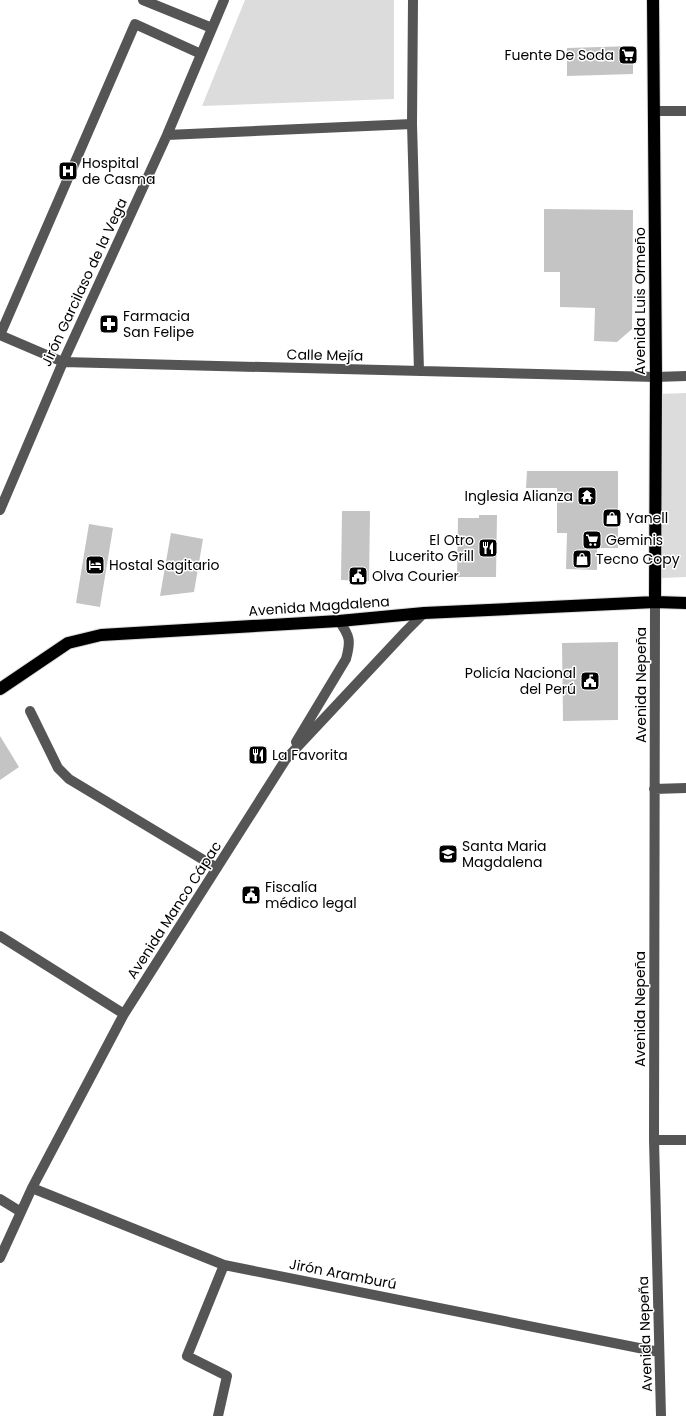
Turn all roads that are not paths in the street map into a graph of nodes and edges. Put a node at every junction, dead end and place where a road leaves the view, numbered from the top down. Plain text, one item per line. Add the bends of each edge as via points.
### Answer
1 (143, 0) edge
2 (224, 0) edge
3 (413, 0) edge
4 (653, 0) edge
5 (212, 28) junction
6 (201, 54) junction
7 (654, 111) junction
8 (686, 111) edge
9 (412, 124) junction
10 (167, 135) junction
11 (0, 335) edge
12 (63, 362) junction
13 (419, 371) junction
14 (686, 376) edge
15 (656, 377) junction
16 (0, 510) edge
17 (655, 602) junction
18 (686, 603) edge
19 (424, 613) junction
20 (339, 621) junction
21 (1, 687) edge
22 (30, 711) dead end
23 (286, 759) junction
24 (686, 788) edge
25 (654, 789) junction
26 (217, 868) junction
27 (0, 936) edge
28 (124, 1014) junction
29 (654, 1140) junction
30 (686, 1140) edge
31 (32, 1188) junction
32 (0, 1199) edge
33 (21, 1212) junction
34 (0, 1258) edge
35 (224, 1265) junction
36 (659, 1352) junction
37 (218, 1416) edge
38 (661, 1416) edge

1 - 5 street
2 - 5 street, Jirón Garcilaso de la Vega
3 - 9 street
4 - 7 highway, Avenida Luis Ormeño
5 - 6 street, Jirón Garcilaso de la Vega
6 - 10 street, Jirón Garcilaso de la Vega
6 - 11 street via 135,24
7 - 8 street
7 - 15 highway, Avenida Luis Ormeño
9 - 10 street
9 - 13 street
10 - 12 street, Jirón Garcilaso de la Vega
11 - 12 street, Calle Mejía
12 - 13 street, Calle Mejía
12 - 16 street, Jirón Garcilaso de la Vega
13 - 15 street, Calle Mejía
14 - 15 street, Calle Mejía
15 - 17 highway, Avenida Luis Ormeño
17 - 18 highway, Avenida Magdalena
17 - 19 highway, Avenida Magdalena
17 - 25 street, Avenida Nepeña
19 - 20 highway, Avenida Magdalena
19 - 23 street, Avenida Manco Cápac
20 - 21 highway, Avenida Magdalena via 101,635 68,643
20 - 23 street via 347,632 350,644 346,659
22 - 26 street via 58,768 69,779
23 - 26 street, Avenida Manco Cápac
24 - 25 street
25 - 29 street, Avenida Nepeña
26 - 28 street, Avenida Manco Cápac
27 - 28 street
28 - 31 street, Avenida Manco Cápac
29 - 30 street
29 - 36 street, Avenida Nepeña
31 - 33 street, Avenida Manco Cápac
31 - 35 street, Jirón Aramburú
32 - 33 street
33 - 34 street, Avenida Manco Cápac
35 - 36 street, Jirón Aramburú
35 - 37 street via 187,1356 227,1376
36 - 38 street, Avenida Nepeña

